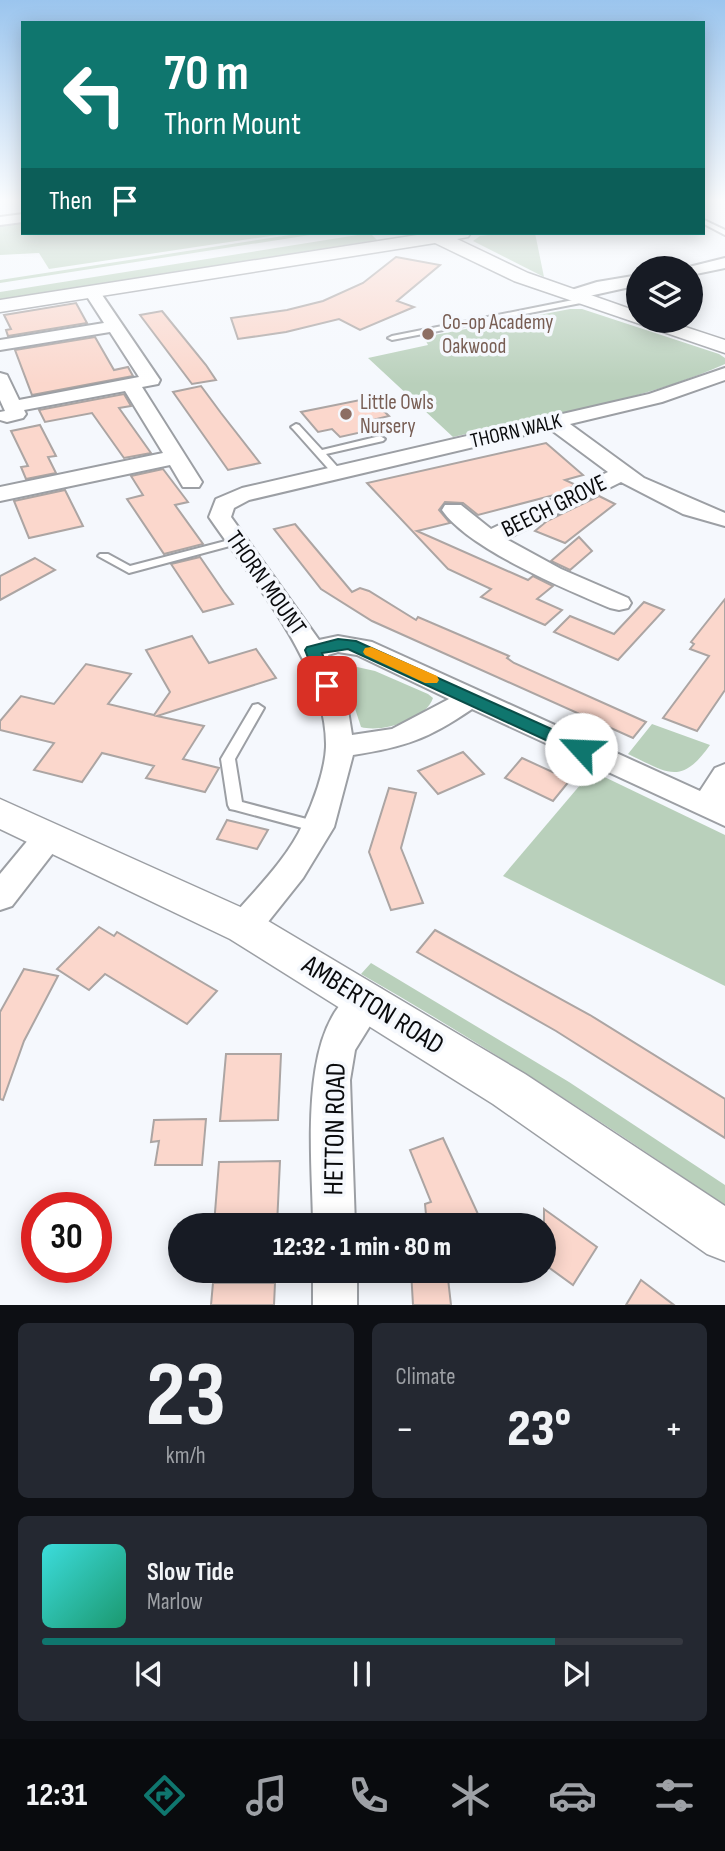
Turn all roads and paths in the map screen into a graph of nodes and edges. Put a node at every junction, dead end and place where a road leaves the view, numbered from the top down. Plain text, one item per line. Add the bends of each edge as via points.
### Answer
1 (161, 262) edge
2 (281, 262) edge
3 (490, 262) edge
4 (725, 263) edge
5 (703, 268) edge
6 (626, 282) edge
7 (0, 287) edge
8 (92, 292) junction
9 (577, 298) junction
10 (0, 306) edge
11 (626, 315) edge
12 (462, 316) dead end
13 (473, 322) junction
14 (116, 326) junction
15 (681, 333) edge
16 (392, 338) dead end
17 (0, 345) edge
18 (725, 347) edge
19 (725, 374) edge
20 (0, 379) edge
21 (130, 384) junction
22 (9, 413) edge
23 (554, 422) junction
24 (296, 427) dead end
25 (380, 439) dead end
26 (320, 453) junction
27 (176, 457) junction
28 (337, 472) junction
29 (620, 474) junction
30 (191, 482) dead end
31 (0, 494) edge
32 (224, 504) joint
33 (453, 510) dead end
34 (723, 520) edge
35 (488, 539) junction
36 (237, 541) junction
37 (104, 556) dead end
38 (619, 603) dead end
39 (313, 650) junction
40 (470, 698) junction
41 (258, 708) dead end
42 (340, 747) junction
43 (725, 775) edge
44 (715, 811) edge
45 (0, 813) edge
46 (318, 827) junction
47 (49, 836) junction
48 (0, 897) edge
49 (244, 927) junction
50 (368, 1000) junction
51 (334, 1213) edge
52 (725, 1236) edge
53 (335, 1283) edge
54 (335, 1305) edge

1 - 7 street
2 - 8 street
3 - 9 street
4 - 5 street
6 - 9 street via 597,287
8 - 10 street
8 - 14 street
9 - 11 street
9 - 13 lane
12 - 13 lane
13 - 16 lane
14 - 17 street
14 - 21 street via 151,380
15 - 18 street
19 - 23 street, THORN WALK via 655,398
20 - 22 street
21 - 22 street
21 - 27 street
23 - 28 street, THORN WALK
23 - 29 street
24 - 26 lane
25 - 26 lane
26 - 28 lane
27 - 30 street
27 - 31 street
28 - 32 street, THORN WALK via 242,495
29 - 34 street
29 - 35 street, BEECH GROVE
32 - 36 street, THORN MOUNT via 220,517
33 - 35 street, BEECH GROVE
35 - 38 street, BEECH GROVE via 551,575
36 - 37 lane via 129,570
36 - 39 street, THORN MOUNT
39 - 40 street via 338,644 363,648
39 - 42 street, THORN MOUNT via 333,704
40 - 42 street via 397,738
40 - 44 street
41 - 46 lane via 228,759 235,804
42 - 46 street, THORN MOUNT
43 - 44 street
45 - 47 street, AMBERTON ROAD
46 - 49 street, THORN MOUNT via 292,869
47 - 48 street
47 - 49 street, AMBERTON ROAD
49 - 50 street, AMBERTON ROAD
50 - 51 street, HETTON ROAD via 336,1049 331,1080
50 - 52 street, AMBERTON ROAD via 509,1089
53 - 54 street

